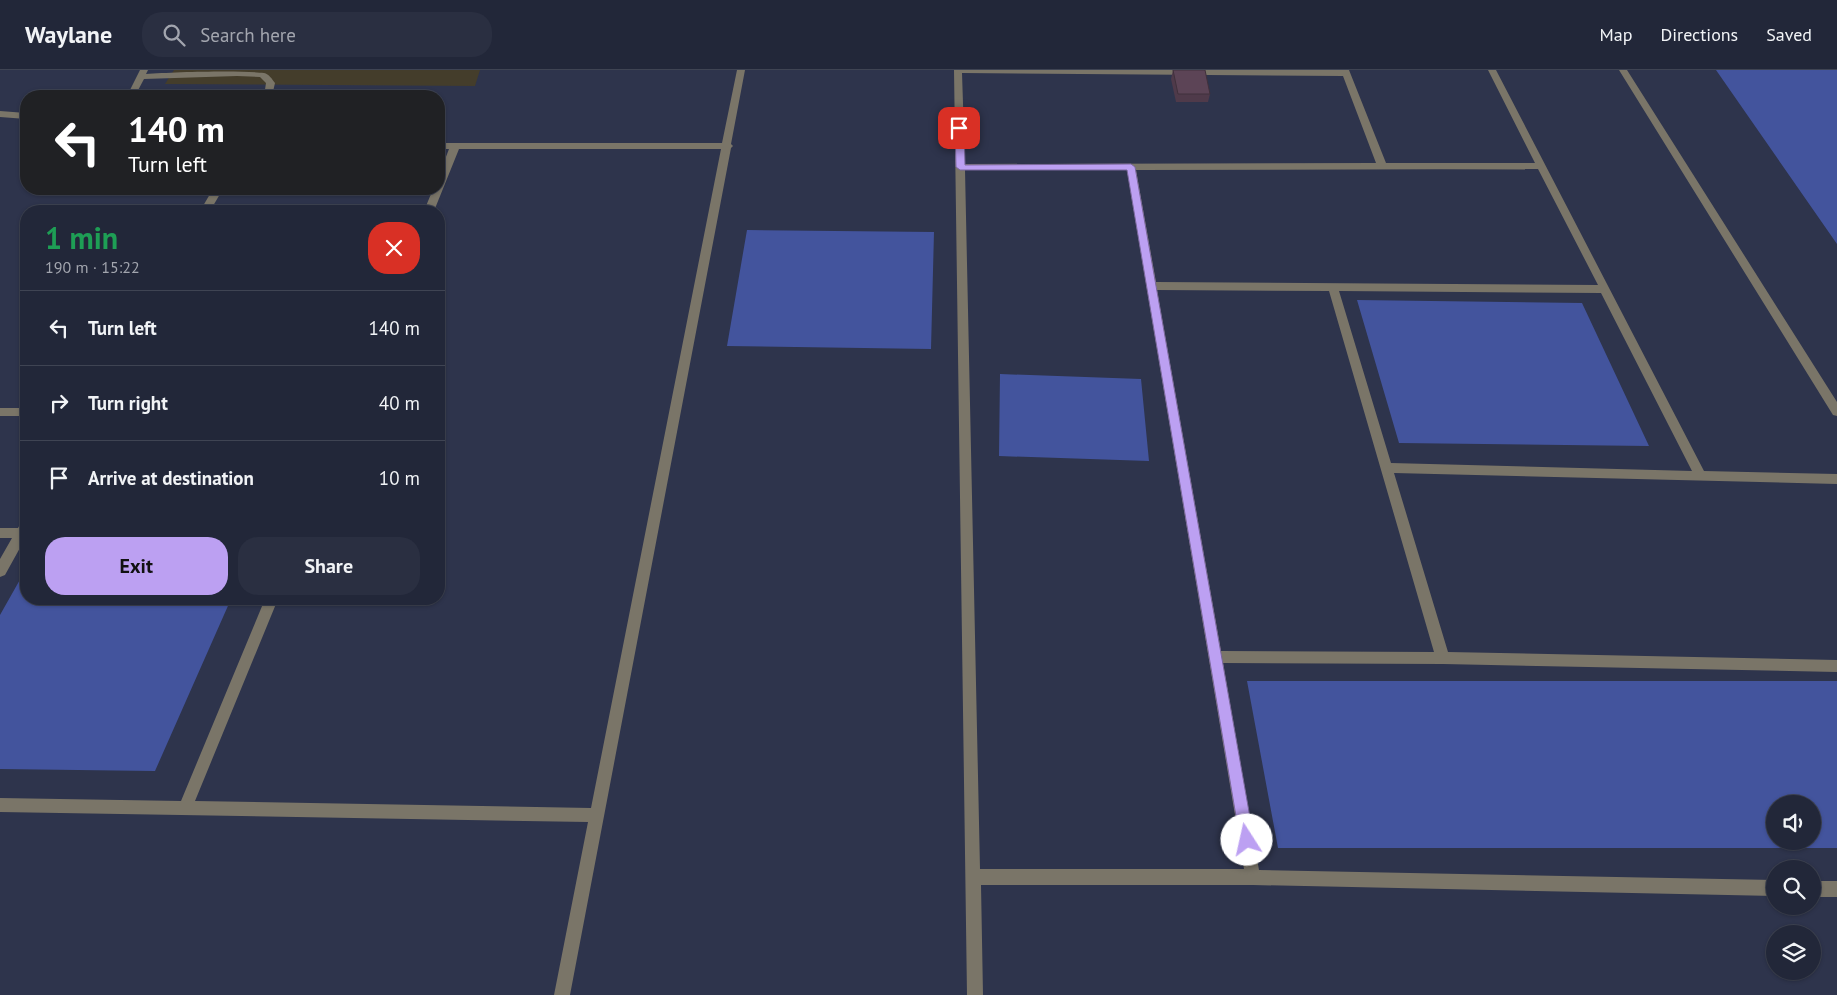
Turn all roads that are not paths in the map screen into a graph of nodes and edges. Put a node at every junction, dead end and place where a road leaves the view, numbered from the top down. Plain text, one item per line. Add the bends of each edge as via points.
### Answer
1 (741, 70) edge
2 (958, 70) edge
3 (1492, 70) edge
4 (1623, 70) edge
5 (1111, 71) edge
6 (1346, 72) edge
7 (142, 73) edge
8 (134, 90) edge
9 (269, 90) edge
10 (0, 114) edge
11 (20, 116) edge
12 (445, 146) edge
13 (456, 146) junction
14 (728, 146) junction
15 (1382, 166) junction
16 (1543, 166) junction
17 (960, 167) junction
18 (1131, 167) junction
19 (445, 172) edge
20 (1152, 286) junction
21 (1333, 287) junction
22 (1605, 289) junction
23 (0, 412) edge
24 (20, 412) edge
25 (1837, 412) edge
26 (1387, 468) junction
27 (1701, 476) junction
28 (1837, 479) edge
29 (20, 530) edge
30 (0, 533) edge
31 (20, 536) edge
32 (0, 571) edge
33 (268, 605) edge
34 (1216, 656) junction
35 (1443, 658) junction
36 (1837, 666) edge
37 (0, 805) edge
38 (185, 808) junction
39 (598, 815) junction
40 (973, 877) junction
41 (1253, 877) junction
42 (1766, 888) edge
43 (1821, 889) edge
44 (1837, 889) edge
45 (562, 995) edge
46 (976, 995) edge

1 - 14 street
2 - 5 street
2 - 17 street
3 - 16 street
4 - 25 street
5 - 6 street
6 - 15 street
7 - 8 street
7 - 9 street via 251,72 263,75 271,83
10 - 11 street
12 - 13 street
13 - 14 street
13 - 19 street
14 - 39 street
15 - 16 street
15 - 18 street
16 - 22 street
17 - 18 street
17 - 40 street
18 - 20 street
20 - 21 street
20 - 34 street
21 - 22 street
21 - 26 street
22 - 27 street
23 - 24 street
26 - 27 street
26 - 35 street
27 - 28 street
29 - 30 street
31 - 32 street
33 - 38 street
34 - 35 street
34 - 41 street
35 - 36 street
37 - 38 street
38 - 39 street
39 - 45 street
40 - 41 street
40 - 46 street
41 - 42 street
43 - 44 street

